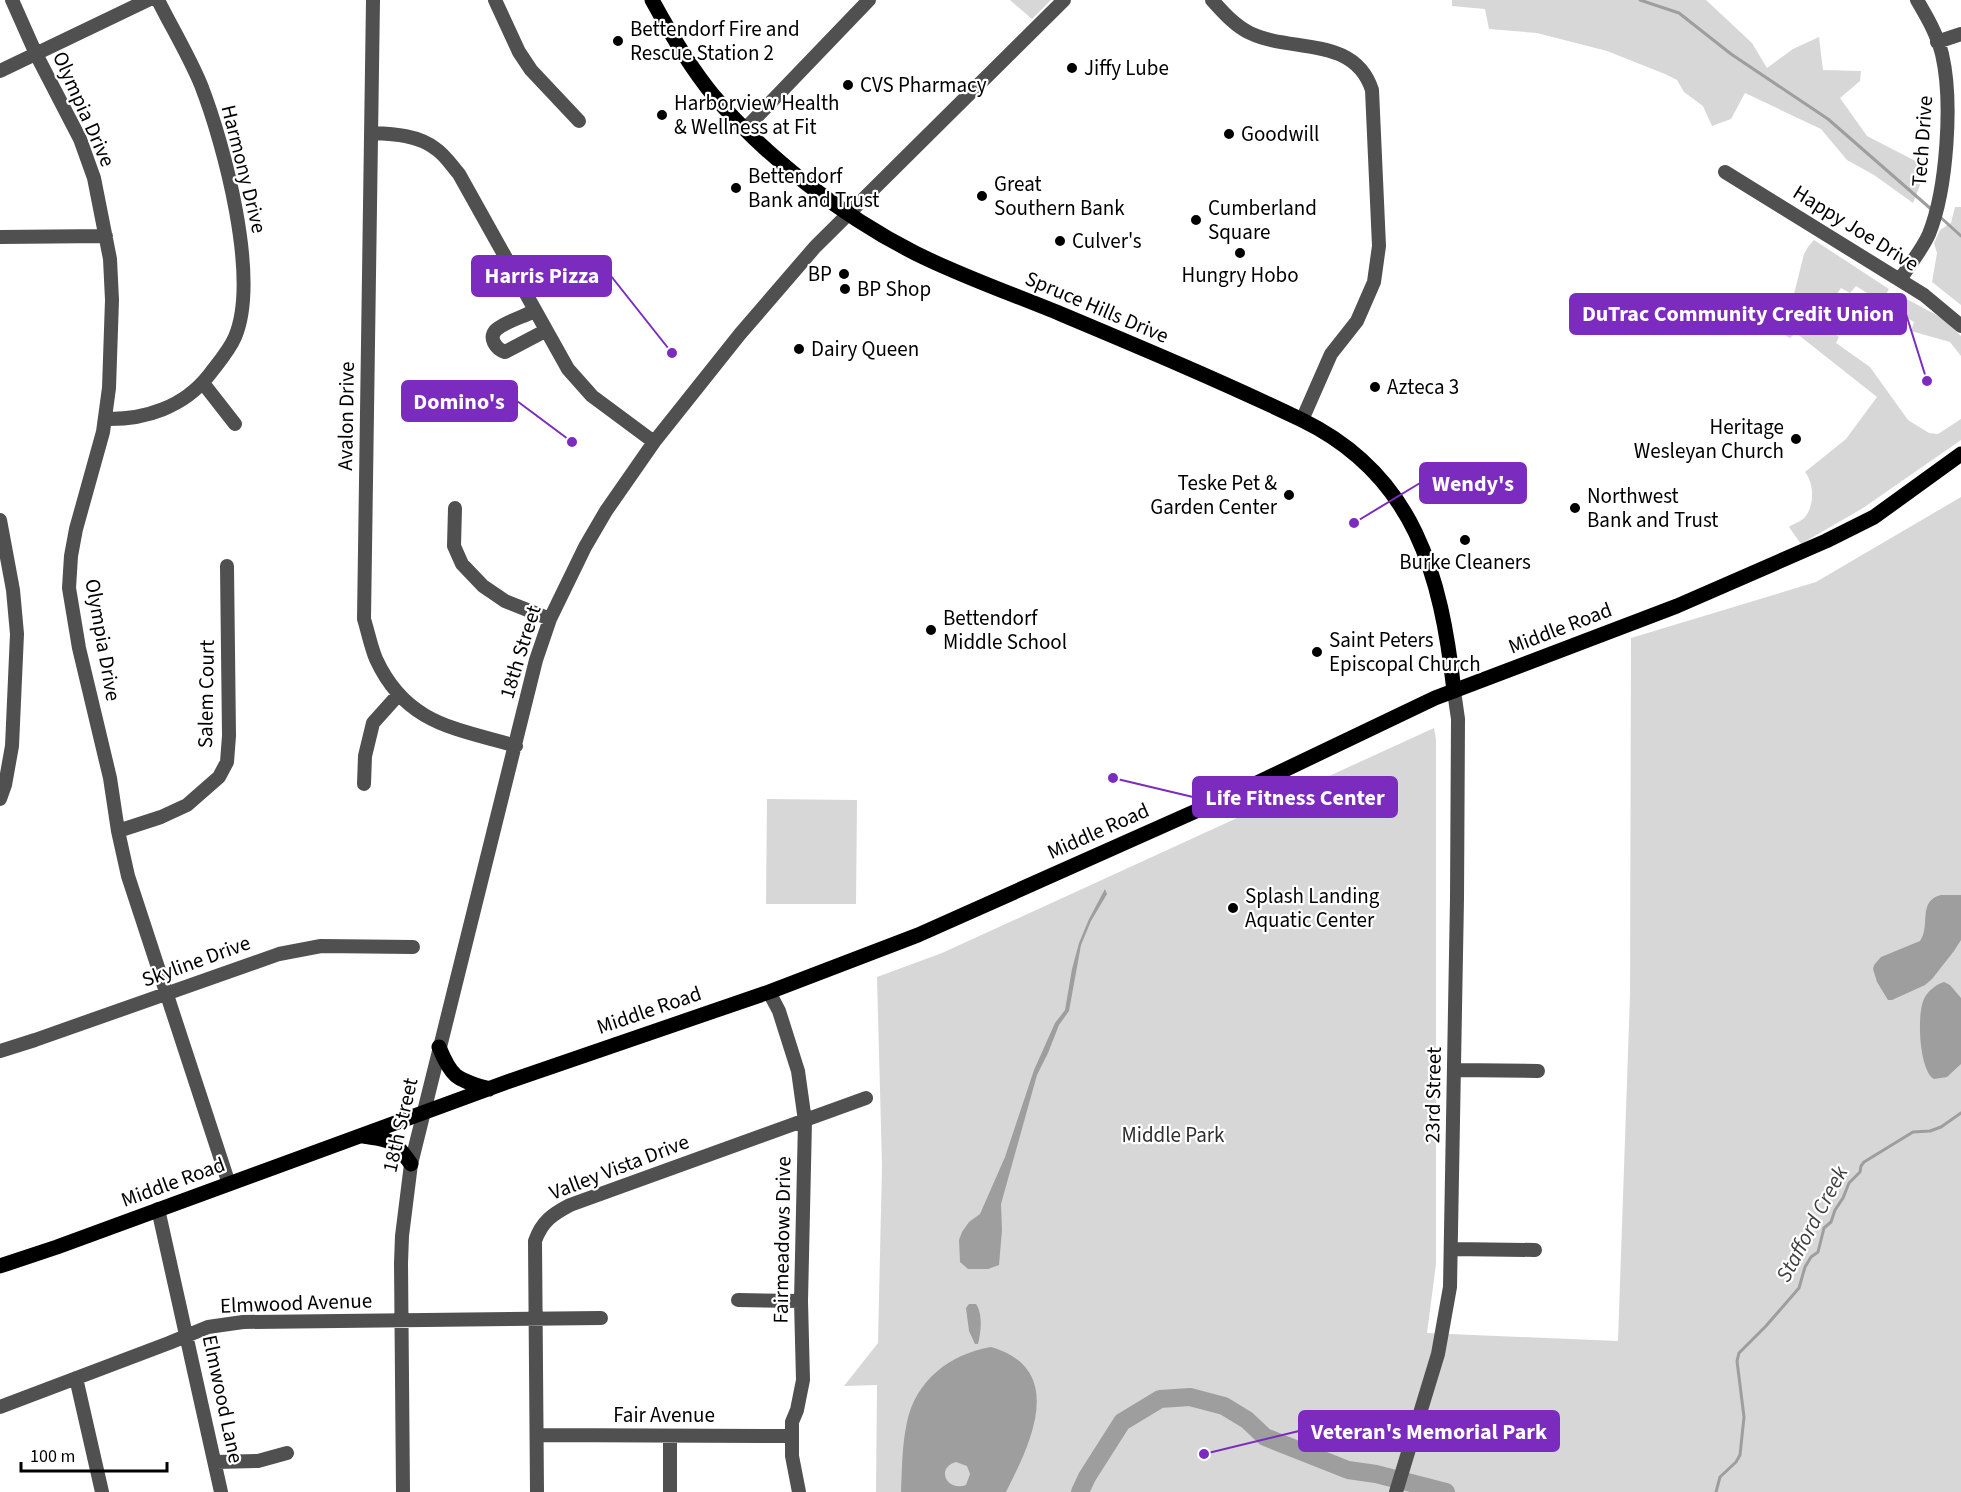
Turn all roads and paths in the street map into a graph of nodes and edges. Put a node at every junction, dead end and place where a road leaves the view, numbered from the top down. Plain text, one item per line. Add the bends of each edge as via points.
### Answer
1 (12, 0) edge
2 (148, 0) edge
3 (158, 0) edge
4 (373, 0) edge
5 (495, 0) edge
6 (652, 0) edge
7 (869, 0) edge
8 (1064, 0) edge
9 (1212, 0) edge
10 (1917, 0) edge
11 (1961, 34) edge
12 (1937, 42) junction
13 (36, 54) junction
14 (0, 71) edge
15 (579, 120) dead end
16 (745, 129) junction
17 (372, 133) junction
18 (1725, 172) dead end
19 (848, 214) junction
20 (106, 236) junction
21 (0, 237) edge
22 (1900, 280) junction
23 (534, 312) junction
24 (1961, 326) edge
25 (545, 331) junction
26 (202, 383) junction
27 (105, 419) junction
28 (1302, 420) junction
29 (235, 424) dead end
30 (654, 442) junction
31 (1961, 454) edge
32 (455, 508) dead end
33 (0, 520) edge
34 (227, 566) dead end
35 (550, 619) junction
36 (1454, 691) junction
37 (399, 694) junction
38 (516, 746) junction
39 (364, 784) dead end
40 (0, 799) edge
41 (117, 831) junction
42 (413, 946) dead end
43 (769, 992) junction
44 (168, 993) junction
45 (439, 1047) junction
46 (0, 1051) edge
47 (1454, 1070) junction
48 (1538, 1071) dead end
49 (489, 1089) junction
50 (866, 1098) dead end
51 (423, 1113) junction
52 (805, 1121) junction
53 (359, 1136) junction
54 (411, 1164) junction
55 (229, 1184) junction
56 (158, 1209) junction
57 (1452, 1250) junction
58 (1535, 1250) dead end
59 (0, 1266) edge
60 (738, 1300) dead end
61 (801, 1301) junction
62 (536, 1318) junction
63 (601, 1318) dead end
64 (402, 1321) junction
65 (187, 1336) junction
66 (76, 1378) junction
67 (0, 1407) edge
68 (537, 1435) junction
69 (670, 1436) junction
70 (792, 1436) junction
71 (287, 1453) dead end
72 (216, 1462) junction
73 (102, 1492) edge
74 (221, 1492) edge
75 (403, 1492) edge
76 (537, 1492) edge
77 (670, 1492) edge
78 (798, 1492) edge
79 (1396, 1492) edge

1 - 13 street, Olympia Drive
2 - 13 street
3 - 26 street, Harmony Drive via 200,84 219,139 240,231 242,313 235,338
4 - 17 street, Avalon Drive
5 - 15 street via 531,70
6 - 16 main road, Spruce Hills Drive via 712,94
7 - 16 street
8 - 19 street, 18th Street
9 - 28 street via 1248,33 1348,58 1369,80 1372,90 1379,246 1374,282 1357,321 1331,354
10 - 12 street, Tech Drive
11 - 12 street
12 - 22 street, Tech Drive via 1948,91 1944,172 1928,236
13 - 14 street
13 - 20 street, Olympia Drive via 80,139 94,178
16 - 19 main road, Spruce Hills Drive
17 - 23 street via 408,136 436,149 459,174
17 - 37 street, Avalon Drive via 364,619 376,658
18 - 22 street, Happy Joe Drive
19 - 28 main road, Spruce Hills Drive via 951,270
19 - 30 street, 18th Street via 755,316
20 - 21 street
20 - 27 street, Olympia Drive via 112,300
22 - 24 street, Happy Joe Drive
23 - 25 street
23 - 25 street via 497,329 493,342 505,352
25 - 30 street via 568,369 590,393
26 - 27 street, Harmony Drive via 176,404 155,413
26 - 29 street
27 - 41 street, Olympia Drive via 76,529 69,588 110,778
28 - 36 main road, Spruce Hills Drive via 1330,435 1376,474 1412,523 1433,571
30 - 35 street, 18th Street via 606,511
31 - 36 main road, Middle Road via 1874,517 1827,541 1677,606
32 - 35 street via 454,546 462,564 505,601
33 - 40 street via 17,634 12,746
34 - 41 street, Salem Court via 227,762 219,777 187,805
35 - 38 street, 18th Street
36 - 43 main road, Middle Road via 918,935
36 - 47 street, 23rd Street via 1458,719
37 - 38 street, Avalon Drive via 410,707 437,723
37 - 39 street via 372,723
38 - 45 street, 18th Street
41 - 44 street, Olympia Drive via 128,876
42 - 44 street, Skyline Drive via 321,946 290,952
43 - 49 main road, Middle Road
43 - 52 street, Fairmeadows Drive via 798,1071
44 - 46 street, Skyline Drive
44 - 55 street, Olympia Drive
45 - 49 main road via 452,1073 462,1081
45 - 51 street, 18th Street
47 - 48 street
47 - 57 street, 23rd Street
49 - 51 main road, Middle Road
50 - 52 street, Valley Vista Drive
51 - 53 main road, Middle Road
51 - 54 street, 18th Street
52 - 61 street, Fairmeadows Drive
52 - 62 street, Valley Vista Drive via 570,1205 549,1216 535,1240
53 - 54 main road, Middle Road via 392,1142
53 - 55 main road, Middle Road
54 - 64 street, 18th Street via 402,1236
55 - 56 main road, Middle Road
56 - 59 main road, Middle Road
56 - 65 street, Elmwood Lane
57 - 58 street
57 - 79 street, 23rd Street via 1441,1342
60 - 61 street
61 - 70 street, Fairmeadows Drive via 803,1380
62 - 63 street, Elmwood Avenue
62 - 64 street, Elmwood Avenue
62 - 68 street, Valley Vista Drive
64 - 65 street, Elmwood Avenue via 243,1322 208,1327
64 - 75 street, 18th Street
65 - 66 street, Elmwood Avenue
65 - 72 street, Elmwood Lane
66 - 67 street, Elmwood Avenue
66 - 73 street
68 - 69 street, Fair Avenue
68 - 76 street, Valley Vista Drive
69 - 70 street, Fair Avenue
69 - 77 street
70 - 78 street, Fairmeadows Drive
71 - 72 street via 258,1461
72 - 74 street, Elmwood Lane

